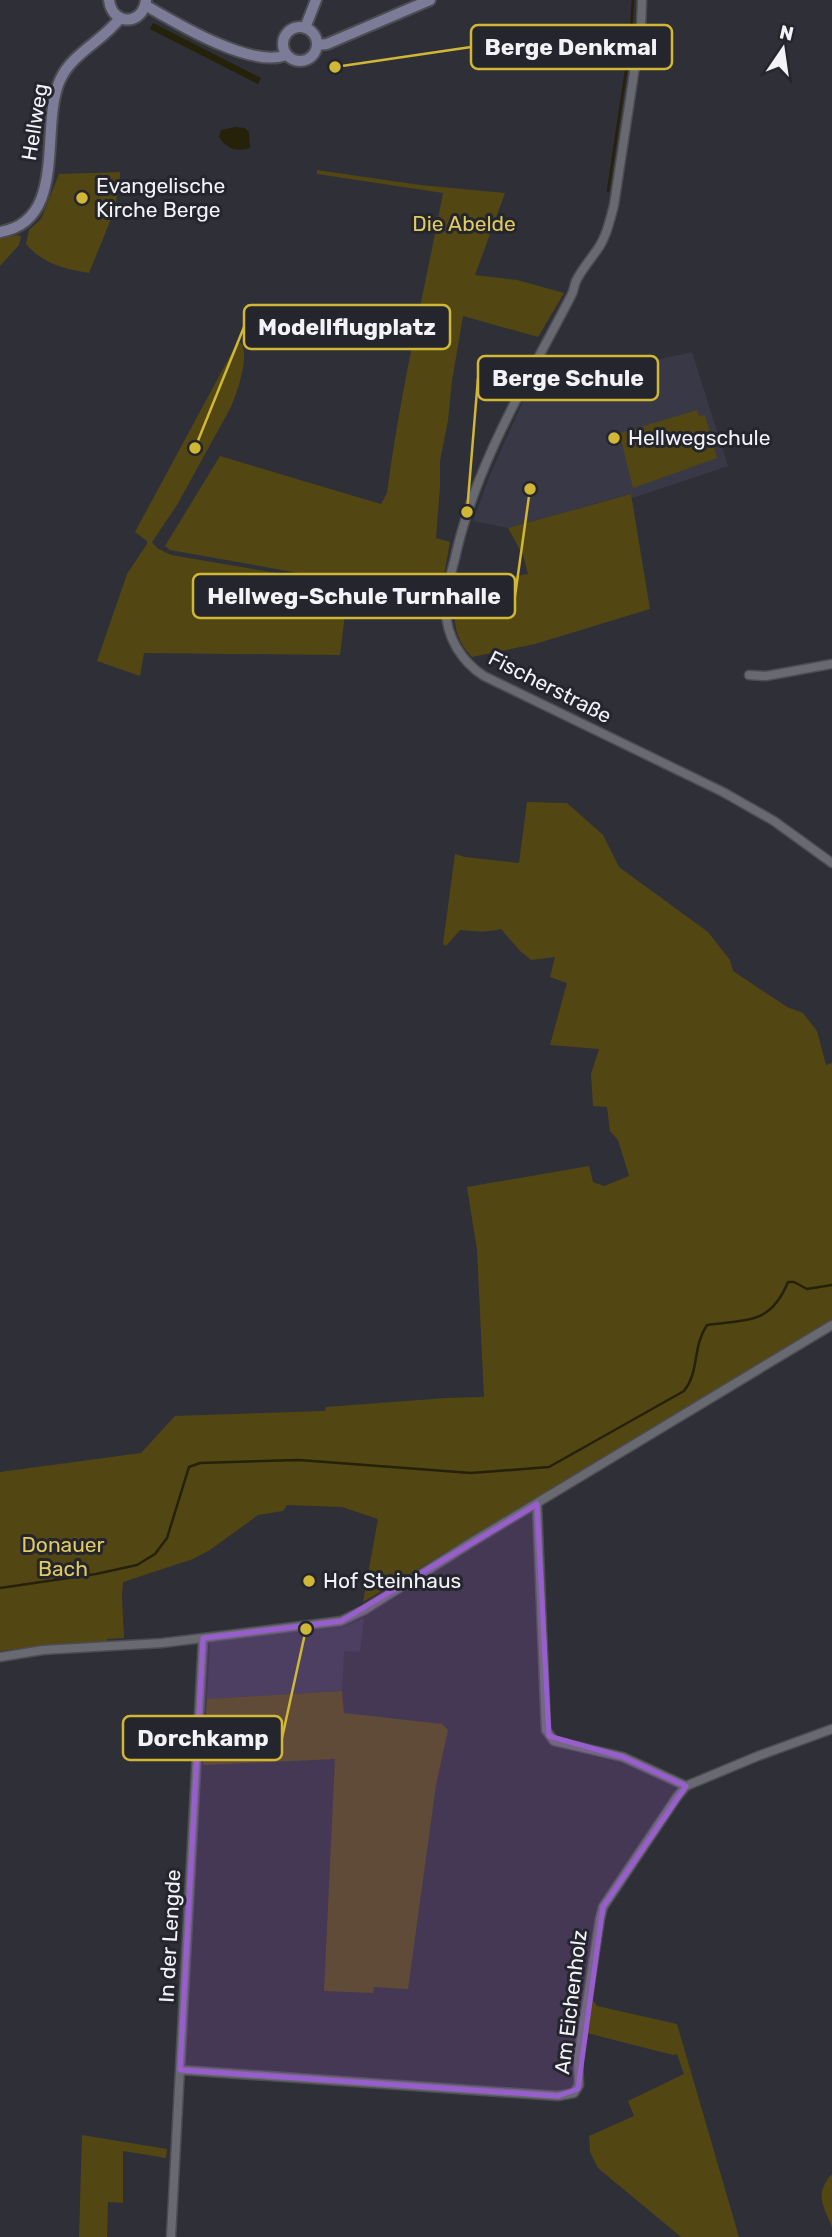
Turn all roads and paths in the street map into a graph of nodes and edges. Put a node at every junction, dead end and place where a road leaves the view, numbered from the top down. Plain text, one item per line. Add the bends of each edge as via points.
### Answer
1 (109, 0) edge
2 (316, 0) edge
3 (430, 0) edge
4 (642, 0) edge
5 (146, 3) edge
6 (120, 18) junction
7 (305, 28) junction
8 (317, 45) junction
9 (286, 55) junction
10 (0, 232) edge
11 (832, 664) edge
12 (749, 675) dead end
13 (832, 863) edge
14 (832, 1325) edge
15 (537, 1504) junction
16 (203, 1638) junction
17 (0, 1657) edge
18 (832, 1729) edge
19 (686, 1786) junction
20 (180, 2070) junction
21 (171, 2237) edge

1 - 6 street
2 - 7 street
3 - 8 street
4 - 13 street, Fischerstraße via 608,227 483,467 456,554 446,601 448,625 464,659 484,676 723,792 774,821
5 - 6 street, Hellweg via 135,18
5 - 9 street via 243,54 264,58
6 - 10 street, Hellweg via 64,73 54,101 40,202 22,225
7 - 8 street via 314,34
7 - 9 street via 286,34
8 - 9 street via 314,55 305,61
11 - 12 street
14 - 15 street
15 - 16 street via 352,1617
15 - 19 street via 549,1736 623,1757
16 - 17 street
16 - 20 street, In der Lengde
18 - 19 street
19 - 20 street, Am Eichenholz via 603,1907 578,2059 579,2085 574,2093 558,2096
20 - 21 street, In der Lengde

